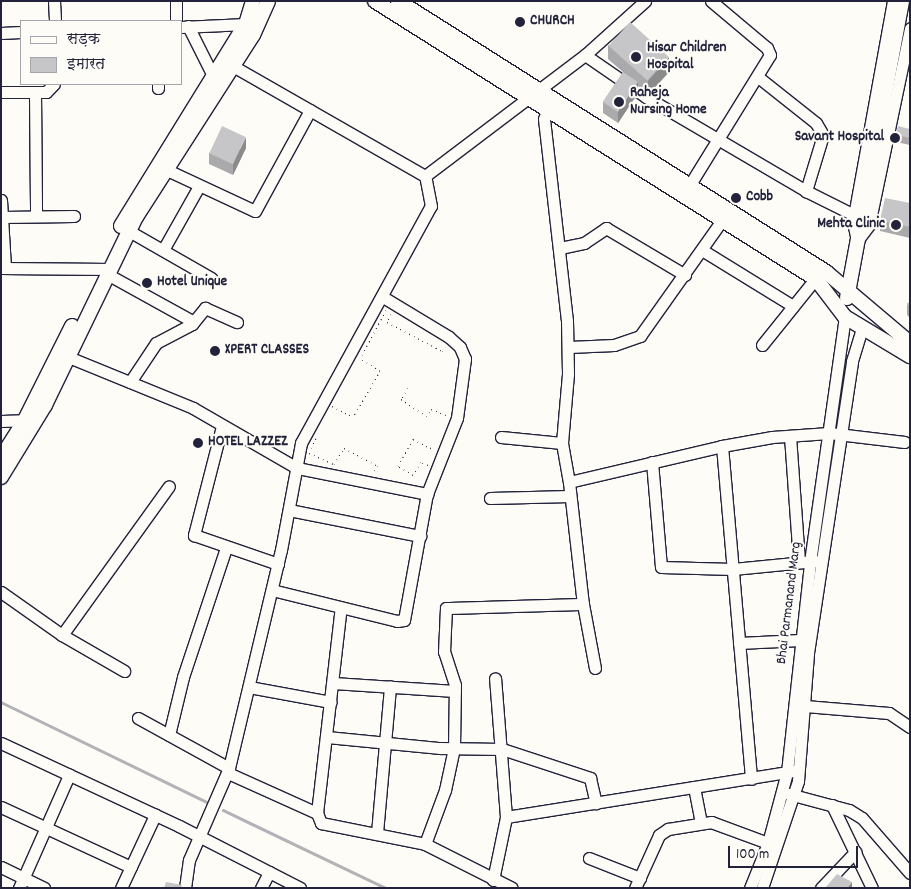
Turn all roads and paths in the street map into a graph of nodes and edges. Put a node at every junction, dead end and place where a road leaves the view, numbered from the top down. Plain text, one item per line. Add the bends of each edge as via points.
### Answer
1 (54, 1) edge
2 (176, 1) edge
3 (375, 1) edge
4 (398, 1) edge
5 (645, 1) edge
6 (711, 1) edge
7 (263, 2) edge
8 (893, 2) edge
9 (55, 20) edge
10 (176, 20) edge
11 (247, 23) junction
12 (185, 26) edge
13 (910, 28) edge
14 (20, 32) edge
15 (1, 33) edge
16 (584, 55) junction
17 (234, 66) junction
18 (905, 74) edge
19 (758, 77) junction
20 (214, 78) junction
21 (53, 85) edge
22 (1, 92) edge
23 (35, 92) junction
24 (532, 94) junction
25 (550, 105) junction
26 (310, 110) junction
27 (720, 141) junction
28 (167, 170) junction
29 (425, 176) junction
30 (199, 186) junction
31 (689, 186) junction
32 (806, 191) junction
33 (1, 200) edge
34 (854, 215) junction
35 (36, 216) junction
36 (74, 216) dead end
37 (722, 220) junction
38 (2, 224) edge
39 (129, 231) junction
40 (857, 241) junction
41 (560, 248) junction
42 (163, 250) junction
43 (702, 250) junction
44 (3, 268) edge
45 (106, 271) junction
46 (684, 275) junction
47 (211, 278) dead end
48 (815, 279) junction
49 (847, 290) junction
50 (383, 296) junction
51 (793, 306) junction
52 (845, 317) junction
53 (194, 322) junction
54 (237, 322) dead end
55 (862, 329) junction
56 (448, 342) dead end
57 (910, 343) edge
58 (762, 345) dead end
59 (569, 347) junction
60 (63, 354) junction
61 (910, 356) edge
62 (130, 382) junction
63 (408, 388) dead end
64 (328, 414) dead end
65 (448, 415) dead end
66 (31, 420) junction
67 (1, 421) edge
68 (222, 426) junction
69 (835, 434) junction
70 (790, 436) junction
71 (501, 437) dead end
72 (316, 438) dead end
73 (904, 442) dead end
74 (440, 443) dead end
75 (562, 443) junction
76 (722, 446) junction
77 (1, 458) edge
78 (652, 462) junction
79 (297, 468) junction
80 (425, 472) dead end
81 (1, 477) edge
82 (368, 482) junction
83 (569, 482) junction
84 (169, 486) dead end
85 (427, 494) junction
86 (570, 496) junction
87 (490, 498) dead end
88 (289, 510) junction
89 (420, 536) junction
90 (226, 548) junction
91 (810, 561) junction
92 (278, 564) junction
93 (733, 569) junction
94 (272, 590) junction
95 (1, 592) edge
96 (583, 604) junction
97 (341, 607) junction
98 (62, 635) junction
99 (800, 640) junction
100 (739, 643) junction
101 (595, 668) dead end
102 (124, 671) dead end
103 (496, 678) dead end
104 (333, 683) junction
105 (390, 686) junction
106 (249, 687) junction
107 (455, 690) junction
108 (331, 702) junction
109 (805, 706) junction
110 (138, 718) dead end
111 (908, 721) edge
112 (169, 735) junction
113 (327, 737) junction
114 (385, 742) junction
115 (1, 743) edge
116 (454, 748) junction
117 (502, 749) junction
118 (229, 771) junction
119 (800, 771) junction
120 (787, 772) junction
121 (68, 775) junction
122 (751, 778) junction
123 (694, 787) junction
124 (783, 793) junction
125 (795, 796) junction
126 (596, 803) junction
127 (832, 805) junction
128 (1, 807) edge
129 (317, 813) junction
130 (155, 815) junction
131 (506, 817) junction
132 (701, 822) junction
133 (46, 827) junction
134 (377, 833) junction
135 (201, 836) junction
136 (768, 843) junction
137 (425, 844) junction
138 (855, 852) junction
139 (589, 858) dead end
140 (131, 867) junction
141 (1, 868) edge
142 (269, 872) junction
143 (910, 873) edge
144 (493, 880) junction
145 (21, 883) edge
146 (638, 883) edge
147 (44, 888) edge
148 (121, 888) edge
149 (185, 888) edge
150 (261, 888) edge
151 (300, 888) edge
152 (512, 888) edge
153 (750, 888) edge
154 (762, 888) edge
155 (821, 888) edge
156 (872, 888) edge

1 - 9 street
2 - 10 street
3 - 24 main road
4 - 24 main road
5 - 16 street
6 - 19 street via 769,52
7 - 11 main road
7 - 17 main road
8 - 34 street
8 - 40 main road via 897,37
11 - 12 street
11 - 20 main road
12 - 20 street
13 - 18 street
14 - 15 street
16 - 24 street
16 - 27 street
17 - 26 street
17 - 28 main road
18 - 40 street via 877,204 866,231
19 - 27 street
19 - 32 street via 816,123 823,135
20 - 45 main road via 131,207
21 - 23 street via 50,90
22 - 23 street
23 - 35 street
24 - 25 main road
24 - 29 street
25 - 31 main road
25 - 37 main road
25 - 41 street via 545,137
26 - 29 street
26 - 30 street via 255,211
27 - 31 street
27 - 32 street
28 - 30 street
28 - 39 main road
29 - 50 street via 432,206
30 - 42 street
31 - 49 main road via 826,272
32 - 34 street
33 - 38 street
34 - 40 street via 853,229
35 - 36 street
35 - 38 street
37 - 43 street
37 - 48 main road
38 - 44 street
39 - 42 street
39 - 45 main road
40 - 49 main road
41 - 46 street via 584,243 606,228
41 - 59 street
42 - 47 street
43 - 46 street
43 - 51 street
44 - 45 street
45 - 53 street
45 - 60 main road
46 - 59 street via 640,336 614,345
48 - 51 street
48 - 52 main road
49 - 52 main road
49 - 57 main road
50 - 79 street via 307,431 298,453
50 - 85 street via 449,337 460,347 465,359 457,418
51 - 58 street
52 - 55 main road
52 - 69 street, Bhai Parmanand Marg
53 - 54 street via 208,307
53 - 62 street via 156,343
55 - 61 main road
55 - 69 street, Bhai Parmanand Marg
56 - 64 path via 442,351 387,322 393,311 387,308 360,358 380,371 355,414 349,415 332,406
59 - 75 street
60 - 62 street
60 - 66 main road
62 - 68 street via 193,408
63 - 65 path via 401,399 426,416 431,409
66 - 67 street
66 - 77 main road
66 - 81 main road
68 - 79 street
68 - 90 street via 193,533 196,538
69 - 70 street
69 - 73 street
69 - 91 street, Bhai Parmanand Marg
70 - 76 street
70 - 91 street
71 - 75 street
72 - 82 path via 308,453 334,464 344,448 378,466
74 - 80 path via 430,448 413,439 398,466 413,475 421,462 425,462 429,465
75 - 83 street
76 - 78 street
76 - 93 street
78 - 83 street
78 - 93 street via 661,567
79 - 82 street
79 - 88 street
82 - 85 street
83 - 86 street
84 - 98 street
85 - 89 street
86 - 87 street
86 - 96 street
88 - 89 street
88 - 92 street
89 - 97 street via 404,620
90 - 92 street
90 - 112 street via 183,677
91 - 93 street
91 - 99 street, Bhai Parmanand Marg
91 - 109 street, Bhai Parmanand Marg
92 - 94 street
93 - 100 street
94 - 97 street
94 - 106 street
95 - 98 street
96 - 101 street
96 - 107 street via 448,607 445,611 444,652
97 - 104 street
98 - 102 street
99 - 100 street
99 - 120 street, Bhai Parmanand Marg
100 - 122 street
103 - 117 street
104 - 105 street
104 - 108 street
105 - 107 street
105 - 114 street
106 - 108 street
106 - 118 street
107 - 116 street
108 - 113 street
109 - 111 street via 889,713
109 - 119 street, Bhai Parmanand Marg
110 - 112 street
112 - 118 street
113 - 114 street
113 - 129 street
114 - 116 street
114 - 134 street
115 - 121 street
116 - 117 street
116 - 137 street via 445,790
117 - 126 street via 587,776 592,782
117 - 131 street
118 - 129 street
118 - 135 street
119 - 120 street
119 - 125 street, Bhai Parmanand Marg
120 - 122 street
120 - 124 street, Bhai Parmanand Marg
121 - 130 street
121 - 133 street
122 - 123 street
123 - 126 street
123 - 132 street
124 - 125 street
124 - 136 street, Bhai Parmanand Marg
125 - 127 street
125 - 154 street, Bhai Parmanand Marg
126 - 131 street
127 - 138 street
127 - 143 street via 862,818
128 - 133 street
129 - 134 street via 319,822
130 - 135 street
130 - 140 street
131 - 144 street
132 - 136 street via 721,825
132 - 146 street via 659,835
133 - 140 street
133 - 145 street
134 - 137 street
135 - 142 street
135 - 149 street via 189,860
136 - 153 street, Bhai Parmanand Marg
137 - 144 street
138 - 155 street
138 - 156 street
139 - 146 street
140 - 148 street
141 - 145 street
142 - 150 street
142 - 151 street
144 - 152 street
145 - 147 street

